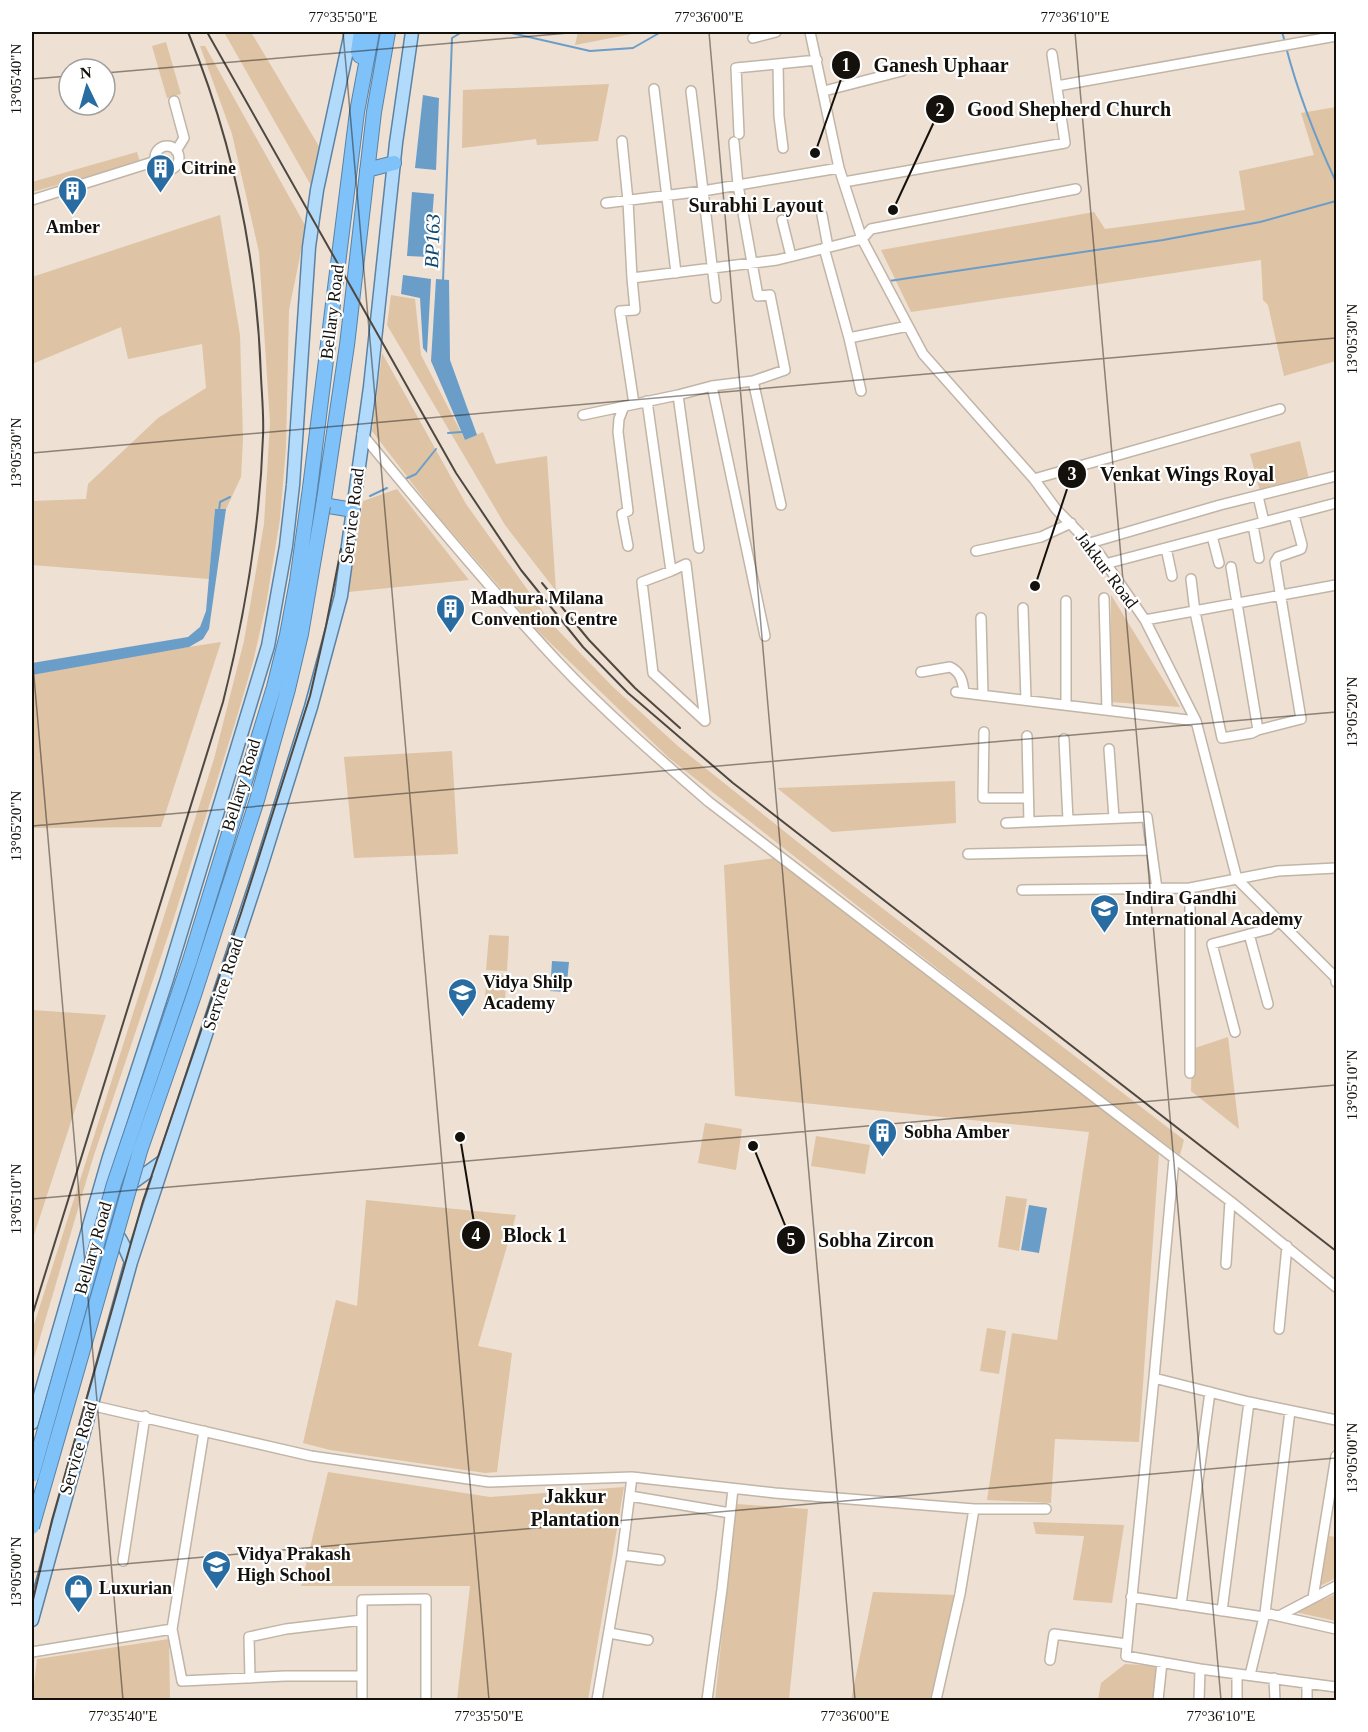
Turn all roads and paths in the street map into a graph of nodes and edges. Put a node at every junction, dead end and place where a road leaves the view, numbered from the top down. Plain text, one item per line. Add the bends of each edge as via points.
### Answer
1 (351, 32) edge
2 (362, 32) edge
3 (372, 32) edge
4 (388, 32) edge
5 (412, 32) edge
6 (776, 32) edge
7 (810, 32) edge
8 (1336, 36) edge
9 (753, 38) dead end
10 (1052, 54) dead end
11 (817, 60) junction
12 (778, 64) junction
13 (363, 70) junction
14 (902, 71) dead end
15 (1057, 86) junction
16 (654, 89) dead end
17 (692, 91) dead end
18 (824, 91) junction
19 (174, 101) dead end
20 (622, 141) dead end
21 (783, 148) dead end
22 (176, 151) junction
23 (156, 162) junction
24 (394, 164) junction
25 (839, 168) junction
26 (367, 170) junction
27 (844, 182) junction
28 (738, 185) junction
29 (1076, 189) dead end
30 (703, 191) junction
31 (665, 196) junction
32 (32, 200) edge
33 (628, 201) junction
34 (606, 203) dead end
35 (822, 215) dead end
36 (782, 220) dead end
37 (862, 238) junction
38 (826, 247) junction
39 (791, 256) junction
40 (751, 263) junction
41 (714, 268) junction
42 (676, 273) junction
43 (632, 278) junction
44 (716, 298) dead end
45 (908, 326) junction
46 (849, 338) junction
47 (753, 381) junction
48 (712, 386) junction
49 (861, 391) dead end
50 (678, 395) junction
51 (647, 401) junction
52 (634, 404) junction
53 (624, 406) junction
54 (1280, 409) dead end
55 (583, 415) dead end
56 (362, 434) junction
57 (1336, 476) edge
58 (1034, 479) junction
59 (1258, 496) junction
60 (1336, 503) edge
61 (323, 505) junction
62 (781, 505) dead end
63 (353, 510) junction
64 (1294, 514) junction
65 (1264, 522) junction
66 (1071, 523) junction
67 (1253, 525) junction
68 (1212, 536) junction
69 (1090, 543) junction
70 (628, 546) dead end
71 (699, 548) dead end
72 (1166, 548) junction
73 (976, 551) dead end
74 (1259, 558) dead end
75 (1219, 563) dead end
76 (1105, 564) junction
77 (1232, 567) dead end
78 (671, 570) junction
79 (1172, 576) dead end
80 (1191, 579) dead end
81 (1336, 585) edge
82 (1279, 596) junction
83 (1104, 598) dead end
84 (1066, 601) dead end
85 (1237, 604) junction
86 (1023, 608) dead end
87 (1195, 612) junction
88 (981, 618) dead end
89 (1145, 620) junction
90 (765, 636) dead end
91 (921, 672) dead end
92 (983, 695) junction
93 (1026, 700) junction
94 (1066, 705) junction
95 (1107, 710) junction
96 (1196, 721) junction
97 (1258, 730) junction
98 (984, 732) dead end
99 (1027, 736) dead end
100 (1064, 739) dead end
101 (1109, 750) dead end
102 (1028, 798) junction
103 (1114, 818) junction
104 (1068, 820) junction
105 (1029, 822) junction
106 (1006, 823) dead end
107 (1151, 850) junction
108 (968, 854) dead end
109 (1336, 868) edge
110 (1237, 879) junction
111 (1190, 888) junction
112 (1156, 889) junction
113 (1022, 890) dead end
114 (1279, 921) junction
115 (1249, 934) junction
116 (1336, 982) edge
117 (1269, 1004) dead end
118 (1235, 1032) dead end
119 (1190, 1074) dead end
120 (109, 1157) junction
121 (1174, 1159) junction
122 (164, 1161) junction
123 (1230, 1201) junction
124 (1287, 1246) junction
125 (83, 1249) junction
126 (131, 1262) junction
127 (1226, 1264) dead end
128 (1336, 1287) edge
129 (1279, 1329) dead end
130 (1154, 1378) junction
131 (1210, 1392) junction
132 (1249, 1402) junction
133 (90, 1404) junction
134 (1290, 1411) junction
135 (145, 1416) junction
136 (1336, 1420) edge
137 (32, 1423) edge
138 (204, 1431) junction
139 (1336, 1456) edge
140 (32, 1475) edge
141 (632, 1477) junction
142 (1335, 1477) edge
143 (733, 1489) junction
144 (630, 1496) junction
145 (974, 1509) junction
146 (1046, 1509) dead end
147 (730, 1513) junction
148 (32, 1527) edge
149 (1325, 1531) junction
150 (1336, 1533) edge
151 (622, 1555) junction
152 (660, 1560) dead end
153 (123, 1561) dead end
154 (1336, 1586) edge
155 (1131, 1598) junction
156 (1313, 1598) junction
157 (1181, 1605) junction
158 (1221, 1611) junction
159 (1264, 1615) junction
160 (1279, 1616) junction
161 (32, 1620) edge
162 (362, 1620) junction
163 (172, 1629) junction
164 (1336, 1629) edge
165 (609, 1634) junction
166 (648, 1640) dead end
167 (1127, 1644) junction
168 (32, 1652) edge
169 (1050, 1660) dead end
170 (1162, 1662) junction
171 (1200, 1669) junction
172 (1237, 1674) junction
173 (1250, 1675) junction
174 (362, 1676) junction
175 (250, 1678) junction
176 (1274, 1678) junction
177 (1307, 1683) junction
178 (1336, 1687) edge
179 (600, 1700) edge
180 (362, 1701) edge
181 (426, 1701) edge
182 (707, 1701) edge
183 (936, 1701) edge
184 (1158, 1701) edge
185 (1199, 1701) edge
186 (1237, 1701) edge
187 (1275, 1701) edge
188 (1307, 1701) edge

1 - 120 main road via 317,190 309,247 293,486 268,646
2 - 13 highway via 358,52
3 - 13 highway, Bellary Road
4 - 26 highway, Bellary Road
5 - 24 main road
6 - 9 street
7 - 11 street, Jakkur Road
8 - 15 street
10 - 15 street
11 - 12 street
11 - 18 street, Jakkur Road
12 - 21 street
12 - 28 street via 736,68
13 - 140 highway, Bellary Road, bridge via 310,488 287,635 190,960 114,1184
14 - 18 street
15 - 27 street via 1065,143
16 - 31 street
17 - 30 street
18 - 25 street, Jakkur Road
19 - 22 street via 184,138
20 - 33 street
22 - 23 street via 162,148 156,154
22 - 23 street via 179,161 171,170 164,170
23 - 32 street
24 - 26 highway
24 - 56 main road, Service Road
25 - 27 street, Jakkur Road
25 - 28 street
26 - 61 highway, Bellary Road
27 - 37 street, Jakkur Road
28 - 30 street
28 - 40 street
29 - 37 street via 871,229
30 - 31 street
30 - 41 street
31 - 33 street
31 - 42 street
33 - 34 street
33 - 43 street
35 - 38 street
36 - 39 street
37 - 38 street
37 - 45 street, Jakkur Road
38 - 39 street
38 - 46 street
39 - 40 street
40 - 41 street
40 - 47 street via 758,296 770,295 785,370
41 - 42 street
41 - 44 street
42 - 43 street
43 - 52 street via 635,310 620,311
45 - 46 street
45 - 58 street, Jakkur Road via 923,354
46 - 49 street
47 - 48 street
47 - 62 street
48 - 50 street
48 - 90 street
50 - 51 street
50 - 71 street
51 - 52 street
51 - 78 street
52 - 53 street
53 - 55 street
53 - 70 street via 618,432 628,511 622,514
54 - 58 street
56 - 63 main road, Service Road
56 - 121 street via 559,663 660,759 709,802
57 - 59 street
58 - 66 street, Jakkur Road
59 - 65 street
59 - 69 street
60 - 64 street
61 - 63 highway
61 - 148 highway, Bellary Road, bridge via 301,634 269,755 194,995 140,1151
63 - 122 main road, Service Road via 341,596 311,707
64 - 65 street
64 - 82 street via 1302,545 1275,562
65 - 67 street
66 - 69 street, Jakkur Road
66 - 73 street via 1041,537
67 - 68 street
67 - 74 street
68 - 72 street
68 - 75 street
69 - 76 street, Jakkur Road
72 - 76 street
72 - 79 street
76 - 89 street, Jakkur Road
77 - 85 street
78 - 78 street via 686,564 705,721 653,673 642,582
80 - 87 street
81 - 82 street
82 - 85 street
82 - 97 street via 1301,719
83 - 95 street
84 - 94 street
85 - 87 street
85 - 97 street
86 - 93 street
87 - 89 street
87 - 97 street via 1222,738
88 - 92 street
89 - 96 street, Jakkur Road
91 - 92 street via 954,668 963,682 960,692
92 - 93 street
93 - 94 street
94 - 95 street
95 - 96 street
96 - 110 street, Jakkur Road
98 - 102 street via 983,798
99 - 102 street
100 - 104 street
101 - 103 street
102 - 105 street
103 - 104 street
103 - 107 street via 1147,817
104 - 105 street
105 - 106 street
107 - 108 street
107 - 112 street
109 - 110 street via 1278,871
110 - 111 street
110 - 114 street
111 - 112 street
111 - 119 street
112 - 113 street
114 - 115 street via 1269,929
114 - 116 street
115 - 117 street
115 - 118 street via 1212,944
120 - 122 main road via 109,1184 121,1190
120 - 125 main road
121 - 123 street
121 - 130 street
122 - 126 main road, Service Road
123 - 124 street
123 - 127 street
124 - 128 street
124 - 129 street
125 - 126 main road via 100,1229 110,1228 117,1233
125 - 137 main road
126 - 133 main road, Service Road
130 - 131 street
130 - 155 street
131 - 132 street
131 - 157 street
132 - 134 street
132 - 158 street
133 - 135 street
133 - 161 main road, Service Road
134 - 136 street
134 - 159 street
135 - 138 street
135 - 153 street
138 - 141 street via 310,1456 489,1482
138 - 163 street
139 - 142 street
141 - 143 street
141 - 144 street
142 - 149 street
143 - 145 street
143 - 147 street
144 - 147 street
144 - 151 street
145 - 146 street
145 - 183 street
147 - 182 street
149 - 150 street
149 - 156 street
151 - 152 street
151 - 165 street
154 - 156 street
155 - 157 street
155 - 167 street
156 - 160 street
157 - 158 street
158 - 159 street
159 - 160 street
159 - 173 street
160 - 164 street
162 - 174 street
162 - 175 street via 254,1634 248,1640
162 - 181 street via 362,1600 426,1599
163 - 168 street
163 - 175 street via 182,1681
165 - 166 street
165 - 179 street
167 - 169 street via 1054,1634
167 - 170 street via 1126,1656
170 - 171 street
170 - 184 street
171 - 172 street
171 - 185 street
172 - 173 street
172 - 186 street
173 - 176 street
174 - 175 street
174 - 180 street
176 - 177 street
176 - 187 street
177 - 178 street
177 - 188 street

